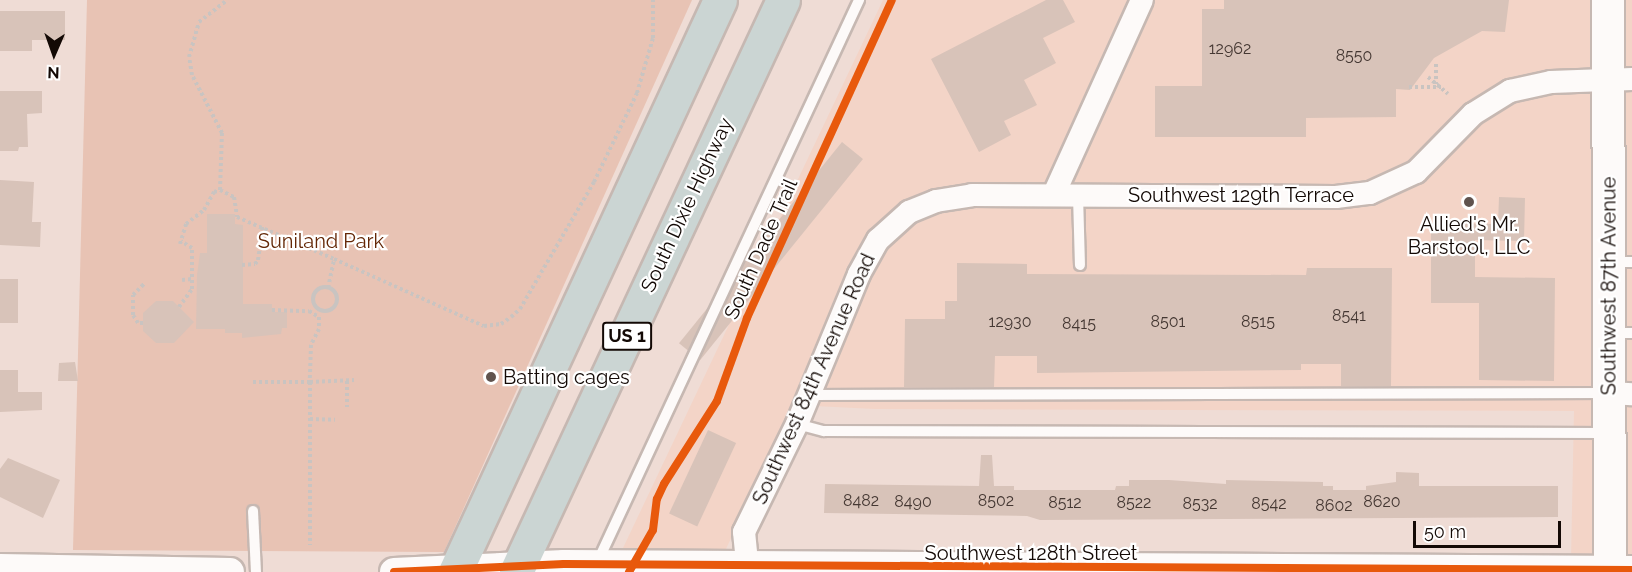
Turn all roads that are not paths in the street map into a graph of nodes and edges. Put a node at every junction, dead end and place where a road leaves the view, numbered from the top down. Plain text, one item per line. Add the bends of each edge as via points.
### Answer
1 (720, 0) edge
2 (783, 0) edge
3 (859, 0) edge
4 (1142, 0) edge
5 (1608, 0) edge
6 (1620, 79) edge
7 (1054, 194) junction
8 (1078, 195) junction
9 (922, 206) joint
10 (1621, 262) edge
11 (1080, 265) dead end
12 (1621, 333) edge
13 (1621, 393) edge
14 (808, 395) junction
15 (797, 424) junction
16 (1610, 433) junction
17 (253, 511) dead end
18 (0, 568) edge
19 (517, 568) edge
20 (595, 568) edge
21 (748, 569) edge
22 (127, 570) edge
23 (456, 570) edge
24 (213, 571) edge
25 (1009, 571) edge
26 (1617, 571) edge
27 (256, 572) edge
28 (394, 572) edge

1 - 23 highway, US 1
2 - 19 highway, South Dixie Highway / US 1
3 - 20 lane
4 - 7 street
5 - 6 main road, Southwest 87th Avenue
6 - 8 street, Southwest 129th Terrace via 1551,82 1510,91 1473,114 1416,172 1370,193 1336,197
6 - 10 main road, Southwest 87th Avenue
7 - 8 street, Southwest 129th Terrace
7 - 9 street, Southwest 129th Terrace via 972,195
8 - 11 lane
9 - 14 street, Southwest 84th Avenue Road via 897,220 878,240
10 - 12 main road, Southwest 87th Avenue
12 - 13 main road, Southwest 87th Avenue
13 - 14 lane
13 - 16 main road, Southwest 87th Avenue
14 - 15 street, Southwest 84th Avenue Road
15 - 16 lane via 824,430
15 - 21 street, Southwest 84th Avenue Road via 744,532
16 - 26 main road, Southwest 87th Avenue
17 - 27 lane
18 - 22 street
19 - 20 street, Southwest 128th Street
19 - 23 street, Southwest 128th Street
20 - 21 street, Southwest 128th Street
21 - 25 street, Southwest 128th Street
22 - 24 street
23 - 28 street, Southwest 128th Street
25 - 26 street, Southwest 128th Street

